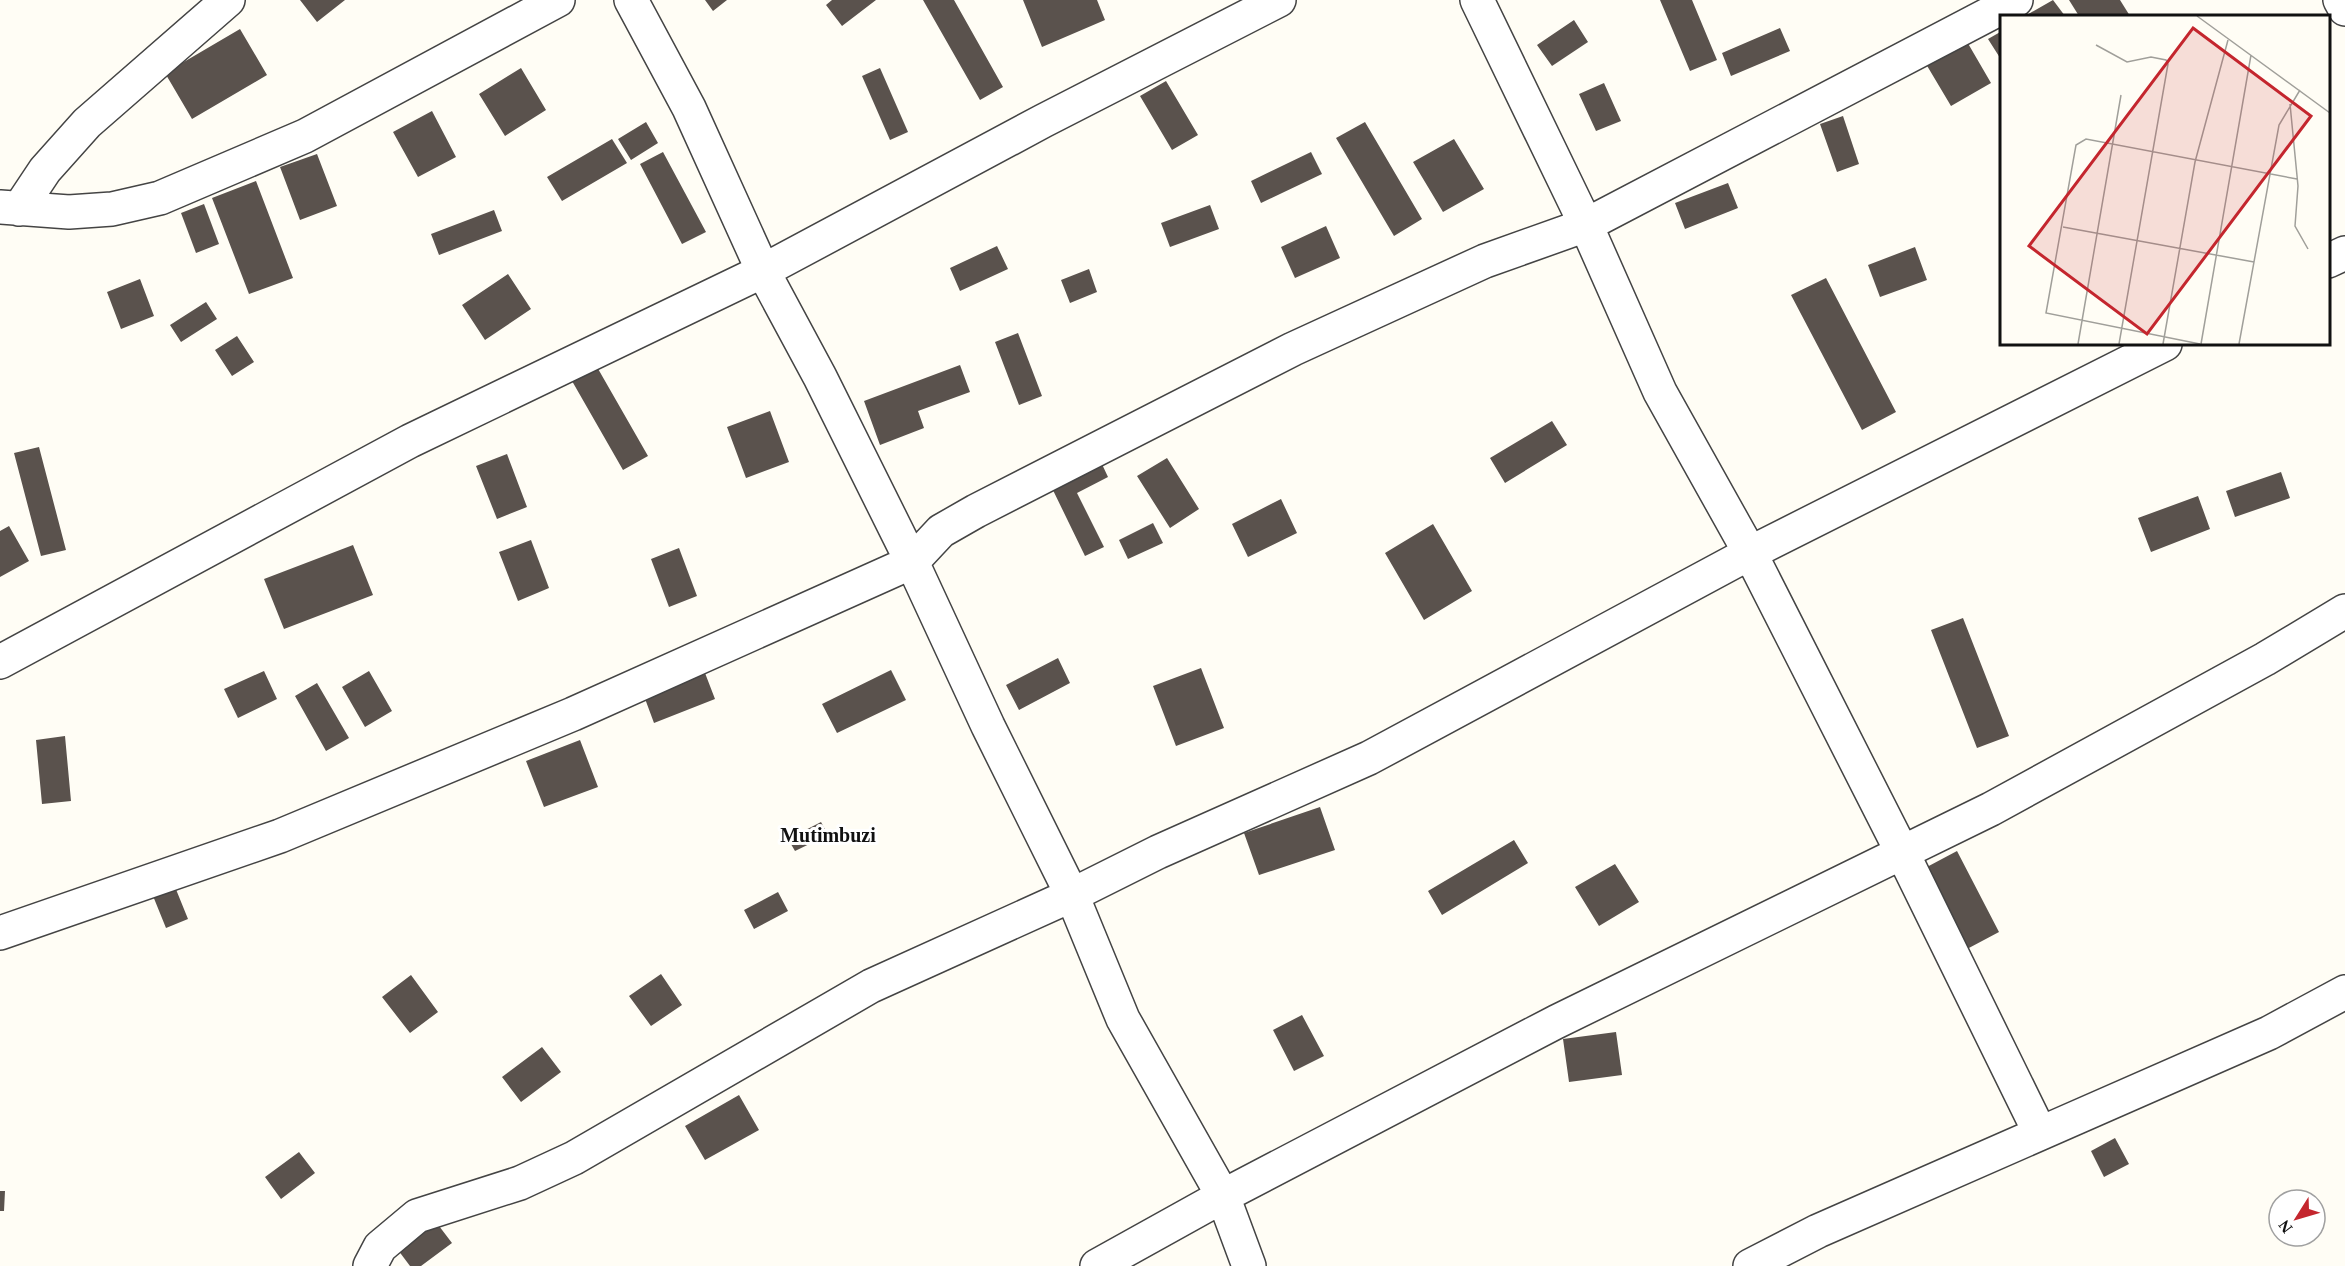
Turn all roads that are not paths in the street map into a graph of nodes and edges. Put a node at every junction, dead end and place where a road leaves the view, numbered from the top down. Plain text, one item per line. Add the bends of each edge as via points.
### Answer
1 (228, 0) edge
2 (558, 0) edge
3 (630, 0) edge
4 (1279, 0) edge
5 (1476, 0) edge
6 (2016, 0) edge
7 (2340, 0) edge
8 (2345, 9) edge
9 (9, 208) edge
10 (1586, 225) junction
11 (2345, 253) edge
12 (2330, 260) edge
13 (763, 271) junction
14 (2163, 345) edge
15 (1750, 553) junction
16 (912, 562) junction
17 (2345, 611) edge
18 (0, 662) edge
19 (1903, 854) junction
20 (1072, 895) junction
21 (0, 933) edge
22 (2345, 992) edge
23 (2040, 1133) junction
24 (1223, 1196) junction
25 (370, 1266) edge
26 (1097, 1266) edge
27 (1249, 1266) edge
28 (1750, 1266) edge

1 - 9 street via 87,123
2 - 9 street via 305,136 160,198 112,209 69,212
3 - 13 street via 689,108
4 - 13 street
5 - 10 street
6 - 10 street
7 - 8 street
10 - 15 street via 1660,392
10 - 16 street via 1485,261 1293,349 976,511 942,531
11 - 12 street
13 - 16 street
13 - 18 street via 410,441
14 - 15 street
15 - 19 street
15 - 20 street via 1369,758 1158,852
16 - 20 street
16 - 21 street via 573,714 280,836
17 - 19 street via 2255,665
19 - 23 street
19 - 24 street via 1556,1022
20 - 24 street via 1123,1020
20 - 25 street via 871,987 574,1158 520,1183 417,1216 380,1247
22 - 23 street via 2269,1033
23 - 28 street via 1818,1231
24 - 26 street
24 - 27 street

